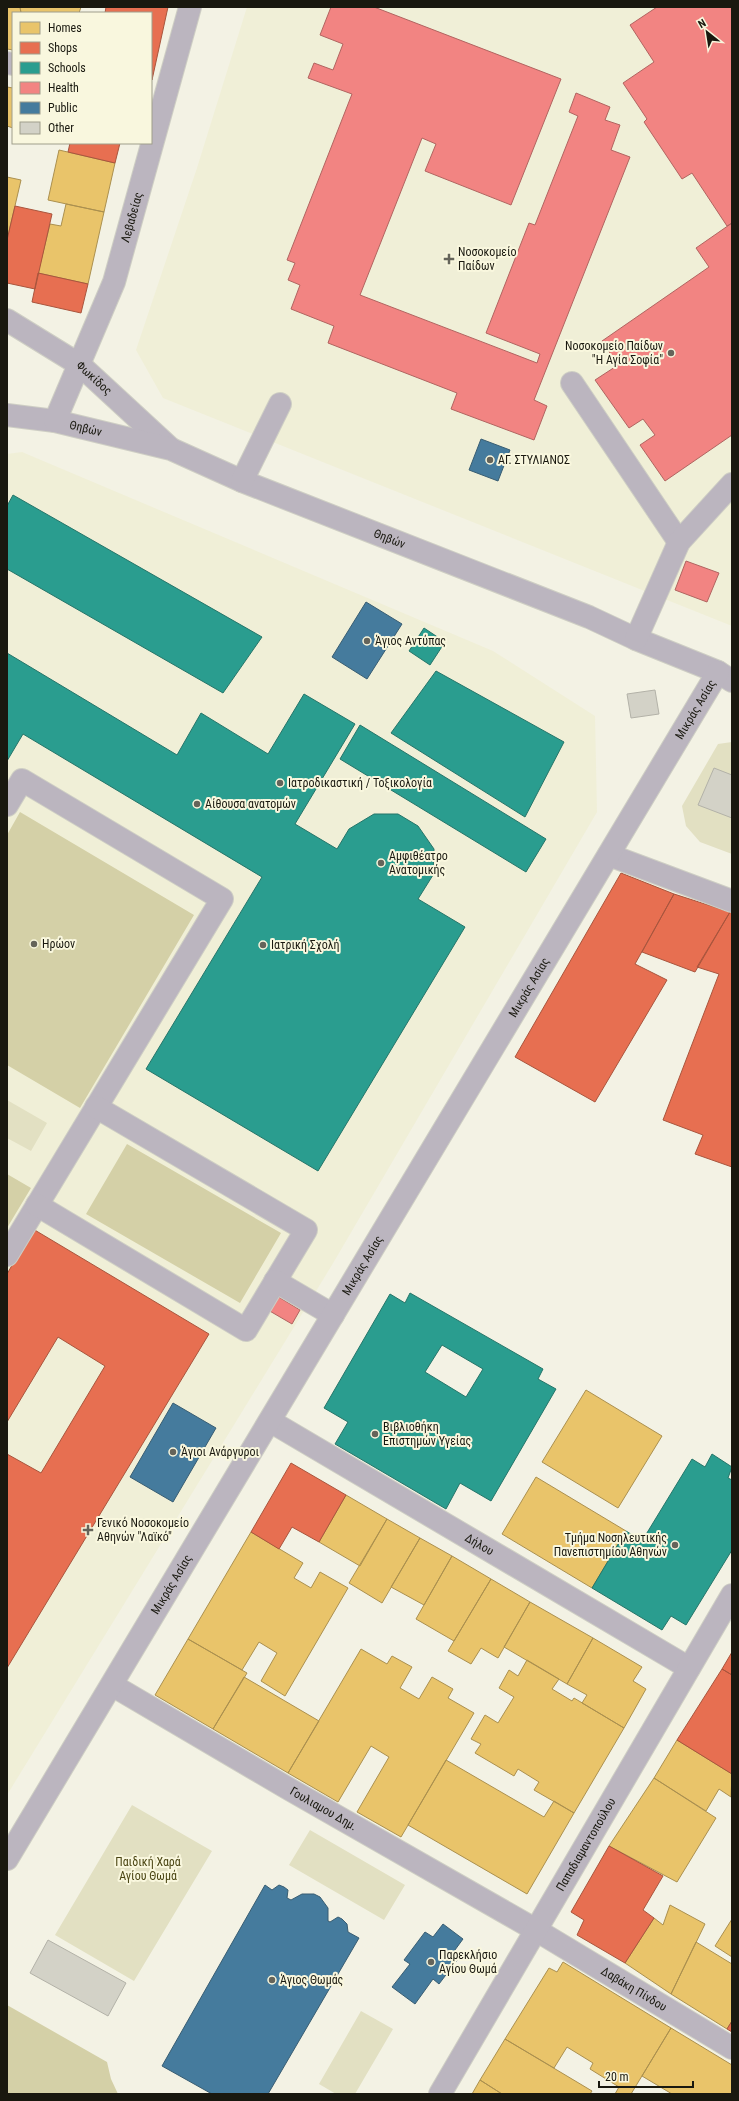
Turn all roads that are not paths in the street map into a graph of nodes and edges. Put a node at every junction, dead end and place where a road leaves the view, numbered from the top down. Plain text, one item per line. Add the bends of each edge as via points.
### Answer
1 (190, 7) edge
2 (158, 95) edge
3 (152, 120) edge
4 (146, 144) edge
5 (7, 320) edge
6 (80, 364) junction
7 (572, 383) dead end
8 (280, 404) dead end
9 (7, 415) edge
10 (55, 421) junction
11 (171, 449) junction
12 (242, 481) junction
13 (732, 484) edge
14 (679, 542) junction
15 (636, 639) junction
16 (727, 676) edge
17 (7, 806) edge
18 (609, 855) junction
19 (732, 900) edge
20 (96, 1107) junction
21 (37, 1205) junction
22 (7, 1255) edge
23 (275, 1282) junction
24 (333, 1315) junction
25 (270, 1421) junction
26 (732, 1595) edge
27 (689, 1668) junction
28 (112, 1685) junction
29 (7, 1859) edge
30 (536, 1930) junction
31 (732, 2048) edge
32 (440, 2094) edge

1 - 2 street, Λεβαδείας
2 - 3 street, Λεβαδείας
4 - 6 street, Λεβαδείας via 114,282
5 - 6 street, Φωκίδος
6 - 10 street, Λεβαδείας
6 - 11 street, Φωκίδος
7 - 14 street
8 - 12 street
9 - 10 street, Θηβών
10 - 11 street, Θηβών
11 - 12 street, Θηβών
12 - 15 street, Θηβών via 521,590
13 - 14 street
14 - 15 street
15 - 16 street, Θηβών
16 - 18 street, Μικράς Ασίας
17 - 20 street via 22,780 222,899
18 - 19 street
18 - 24 street, Μικράς Ασίας
20 - 21 street
20 - 23 street via 306,1230
21 - 22 street
21 - 23 street via 246,1330
23 - 24 street
24 - 25 street, Μικράς Ασίας
25 - 27 street, Δήλου
25 - 28 street, Μικράς Ασίας
26 - 27 street, Παπαδιαμαντοπούλου
27 - 30 street, Παπαδιαμαντοπούλου
28 - 29 street, Μικράς Ασίας
28 - 30 street, Γουλιαμου Δημ.
30 - 31 street, Δαβάκη Πίνδου
30 - 32 street, Παπαδιαμαντοπούλου

